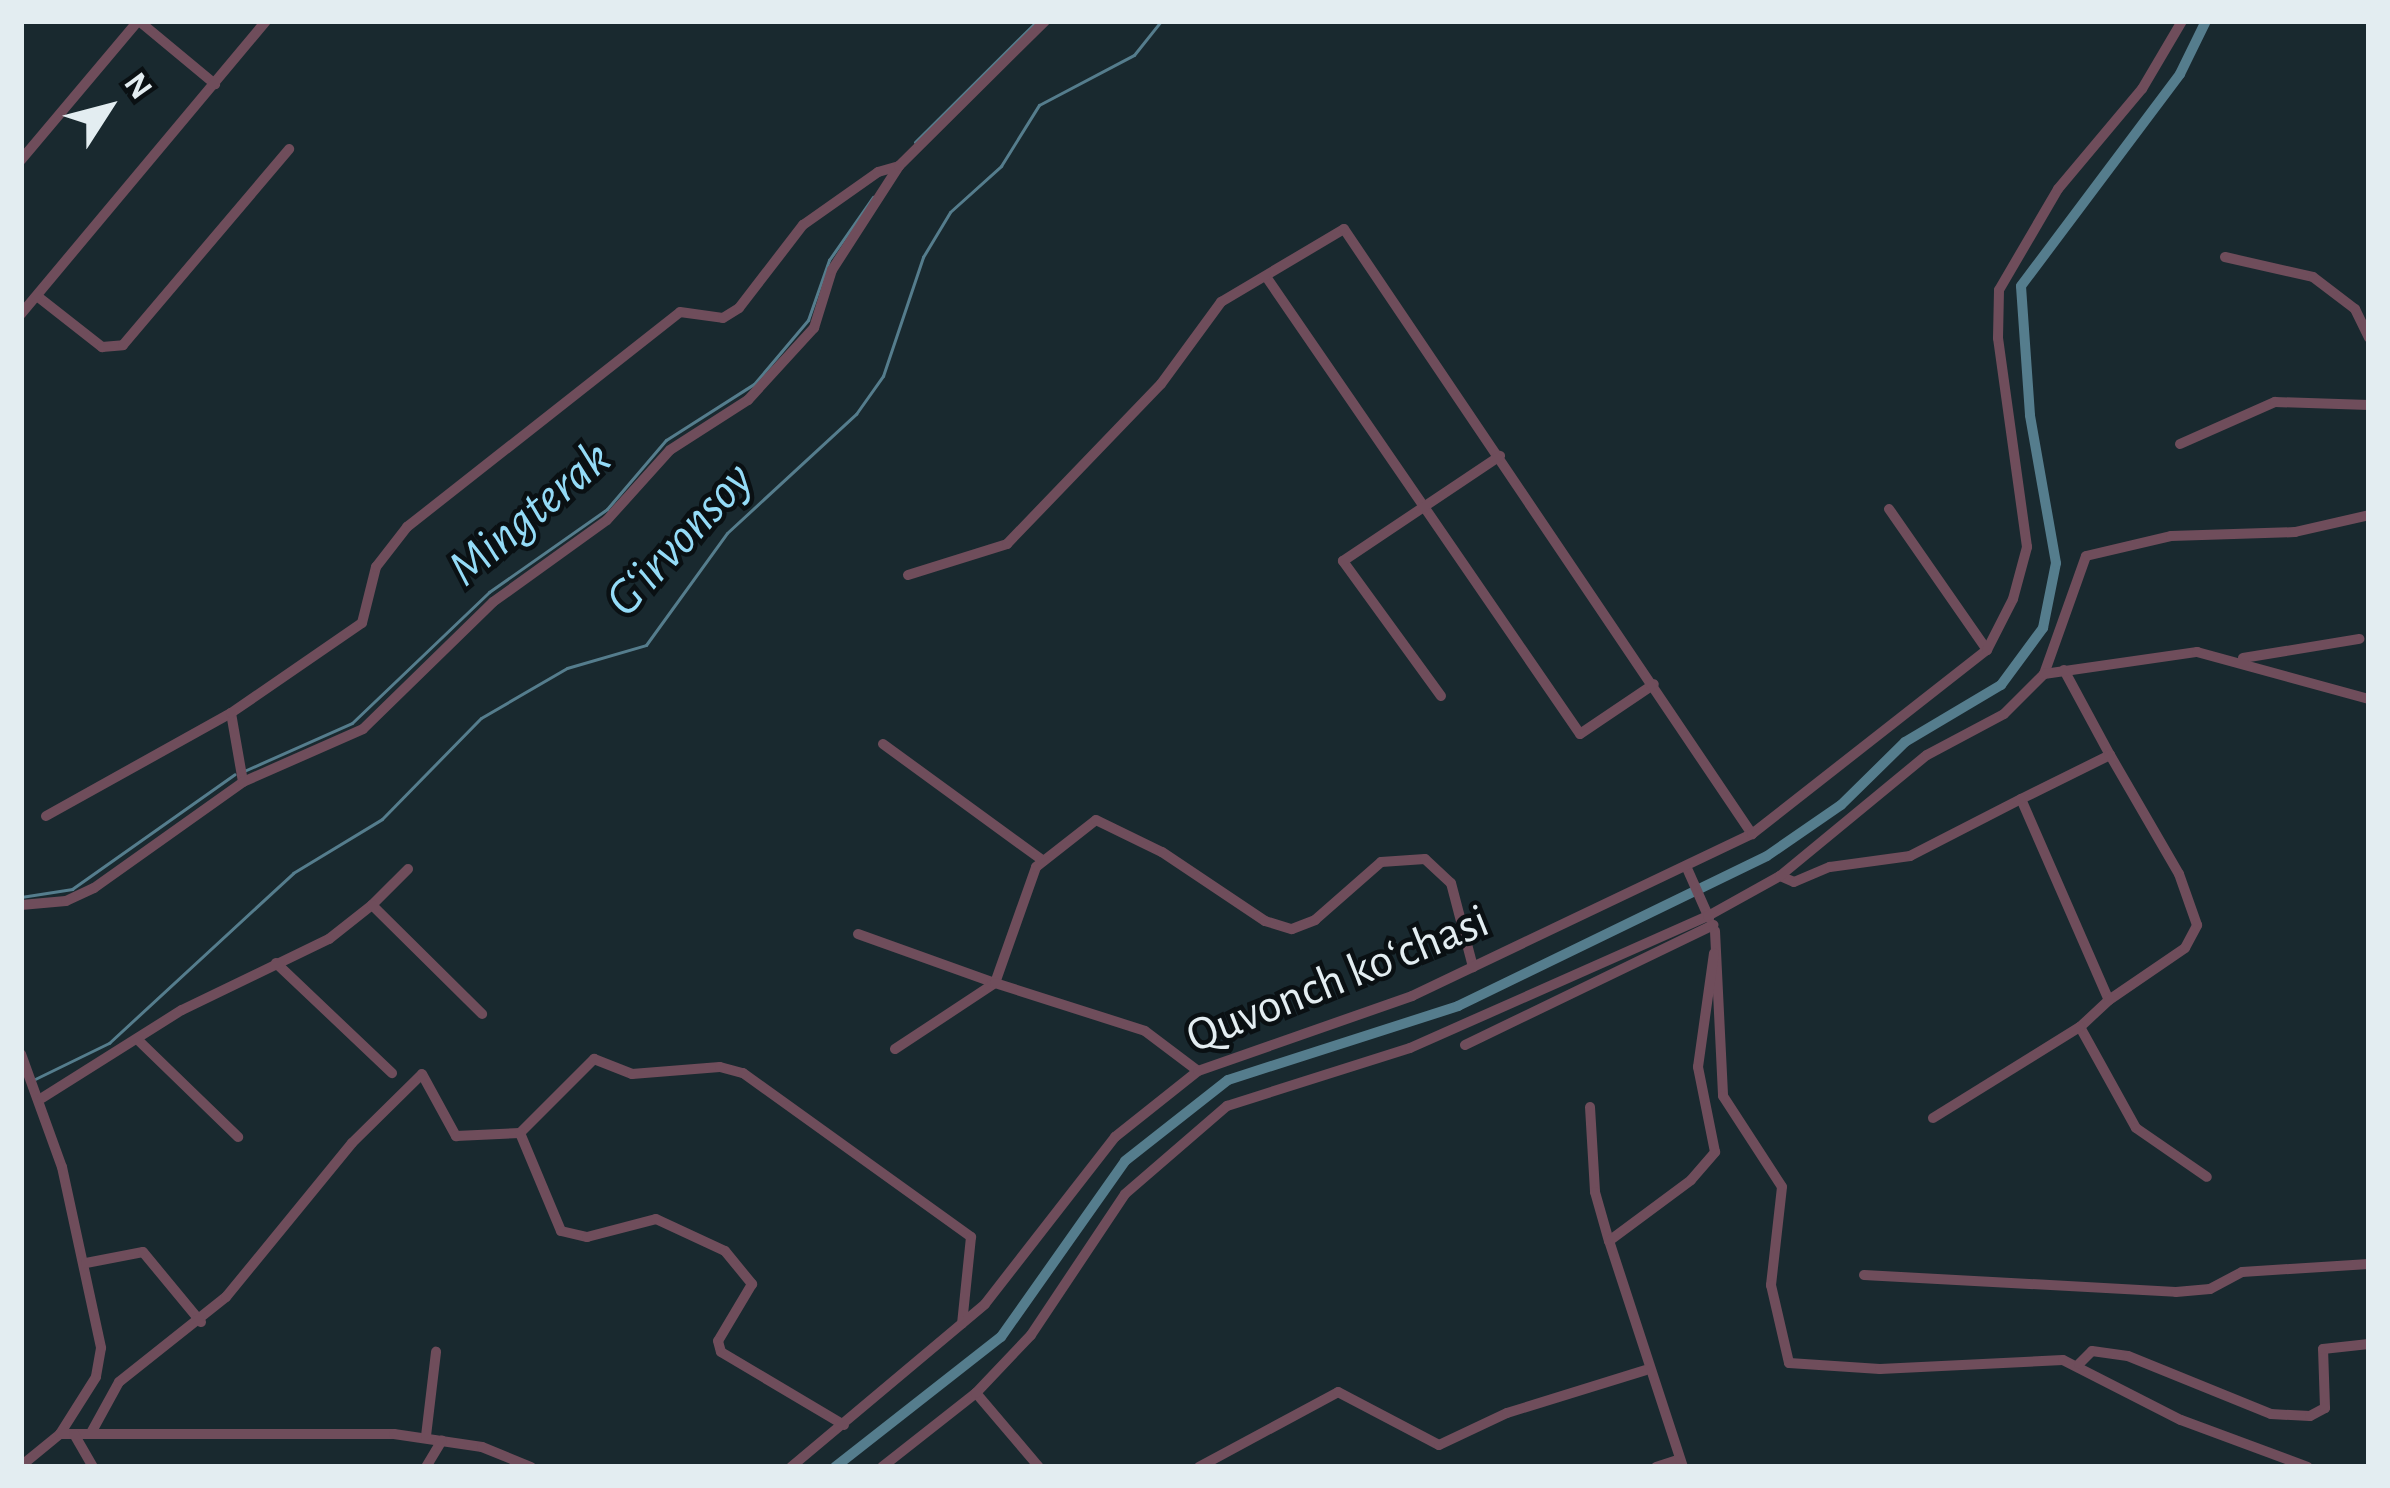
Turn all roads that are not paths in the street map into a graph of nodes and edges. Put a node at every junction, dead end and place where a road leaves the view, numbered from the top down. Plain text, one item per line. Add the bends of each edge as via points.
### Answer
1 (138, 21) edge
2 (266, 21) edge
3 (1045, 21) edge
4 (2182, 21) edge
5 (214, 84) junction
6 (289, 149) dead end
7 (21, 160) edge
8 (899, 166) junction
9 (2225, 257) dead end
10 (1267, 278) junction
11 (38, 296) junction
12 (21, 314) edge
13 (2369, 338) edge
14 (2369, 405) edge
15 (2180, 444) dead end
16 (1500, 456) junction
17 (1423, 505) junction
18 (1888, 509) dead end
19 (2369, 515) edge
20 (908, 575) dead end
21 (2360, 638) dead end
22 (1987, 650) junction
23 (2239, 658) junction
24 (2064, 670) junction
25 (2044, 674) junction
26 (1654, 684) junction
27 (1441, 696) dead end
28 (2369, 699) edge
29 (231, 713) junction
30 (883, 744) dead end
31 (2110, 755) junction
32 (242, 779) junction
33 (2021, 799) junction
34 (46, 816) dead end
35 (1752, 834) junction
36 (1042, 860) junction
37 (1686, 866) junction
38 (408, 869) dead end
39 (1780, 876) junction
40 (21, 905) edge
41 (372, 905) junction
42 (1712, 924) junction
43 (858, 934) dead end
44 (276, 963) junction
45 (1473, 967) junction
46 (995, 983) junction
47 (2109, 1000) junction
48 (482, 1014) dead end
49 (2080, 1027) junction
50 (137, 1039) junction
51 (1465, 1045) dead end
52 (895, 1049) dead end
53 (21, 1054) edge
54 (24, 1070) edge
55 (1198, 1071) junction
56 (392, 1073) dead end
57 (40, 1093) junction
58 (1590, 1107) dead end
59 (1933, 1118) dead end
60 (520, 1133) junction
61 (238, 1137) dead end
62 (2207, 1177) dead end
63 (1609, 1241) junction
64 (86, 1263) junction
65 (2369, 1264) edge
66 (1864, 1275) dead end
67 (201, 1322) junction
68 (962, 1324) junction
69 (2369, 1344) edge
70 (436, 1352) dead end
71 (2079, 1364) junction
72 (1646, 1370) junction
73 (976, 1394) junction
74 (844, 1425) junction
75 (91, 1433) junction
76 (74, 1434) junction
77 (60, 1435) junction
78 (426, 1436) junction
79 (442, 1440) junction
80 (1682, 1463) edge
81 (21, 1466) edge
82 (93, 1467) edge
83 (426, 1467) edge
84 (531, 1467) edge
85 (791, 1467) edge
86 (883, 1467) edge
87 (1039, 1467) edge
88 (1199, 1467) edge
89 (1656, 1467) edge
90 (2308, 1467) edge

1 - 5 street
1 - 7 street
2 - 5 street
3 - 8 street
4 - 22 street, Quvonch koʻchasi via 2142,89 2058,189 2000,290 1998,338 2027,547 2014,599
5 - 11 street
6 - 11 street via 116,350
8 - 29 street via 803,225 739,308 723,318 680,312 485,463 394,541 365,592 362,622
8 - 32 street via 832,270 814,328 748,400 670,450 607,520 493,602 363,728
9 - 13 street via 2313,278 2355,309
10 - 16 street via 1344,229
10 - 17 street
10 - 20 street via 1221,302 1161,384 1007,544
11 - 12 street
14 - 15 street via 2276,402
16 - 17 street
16 - 26 street
17 - 26 street via 1580,734
17 - 27 street via 1343,561
18 - 22 street
19 - 25 street via 2295,532 2171,536 2096,550 2076,571
21 - 23 street
22 - 35 street, Quvonch koʻchasi
23 - 24 street via 2198,652
23 - 28 street
24 - 25 street
24 - 31 street
25 - 39 street via 2004,714 1927,755
26 - 35 street
29 - 32 street
29 - 34 street
30 - 36 street
31 - 33 street
31 - 47 street via 2179,874 2197,925 2185,948
32 - 40 street via 116,876 66,901
33 - 39 street via 1910,856 1830,867 1794,882
33 - 47 street
35 - 37 street, Quvonch koʻchasi
36 - 45 street via 1096,820 1162,852 1264,921 1292,929 1315,920 1381,862 1425,860 1451,883
36 - 46 street
37 - 42 street
37 - 45 street, Quvonch koʻchasi
38 - 41 street
39 - 42 street
41 - 44 street via 329,939
41 - 48 street
42 - 51 street
42 - 63 street via 1698,1037 1700,1095 1715,1152
42 - 71 street via 1723,1096 1782,1187 1771,1285 1789,1363
42 - 73 street via 1410,1048 1227,1106 1125,1194 1031,1335
43 - 46 street
44 - 50 street
44 - 56 street
45 - 55 street, Quvonch koʻchasi
46 - 52 street
46 - 55 street via 1145,1030
47 - 49 street
49 - 59 street
49 - 62 street via 2136,1128
50 - 57 street
50 - 61 street
53 - 54 street
54 - 57 street
55 - 68 street, Quvonch koʻchasi via 1114,1137
57 - 64 street
58 - 63 street via 1594,1192
60 - 67 street via 456,1136 427,1080 407,1083
60 - 68 street via 594,1059 632,1074 720,1067 743,1073 971,1237
60 - 74 street via 561,1231 587,1237 656,1219 724,1251 752,1284 718,1341 721,1352
63 - 72 street
64 - 67 street via 143,1252
64 - 77 street via 101,1363
65 - 66 street via 2242,1272 2210,1289 2176,1292
67 - 75 street via 119,1382
68 - 74 street, Quvonch koʻchasi
69 - 71 street via 2323,1349 2325,1408 2293,1417 2128,1356 2092,1351
70 - 78 street
71 - 90 street via 2099,1382 2181,1420
72 - 80 street
72 - 88 street via 1507,1413 1438,1445 1338,1392
73 - 86 street
73 - 87 street
74 - 85 street, Quvonch koʻchasi
75 - 76 street
75 - 78 street
76 - 77 street
76 - 82 street
77 - 81 street
78 - 79 street
79 - 83 street
79 - 84 street
80 - 89 street

